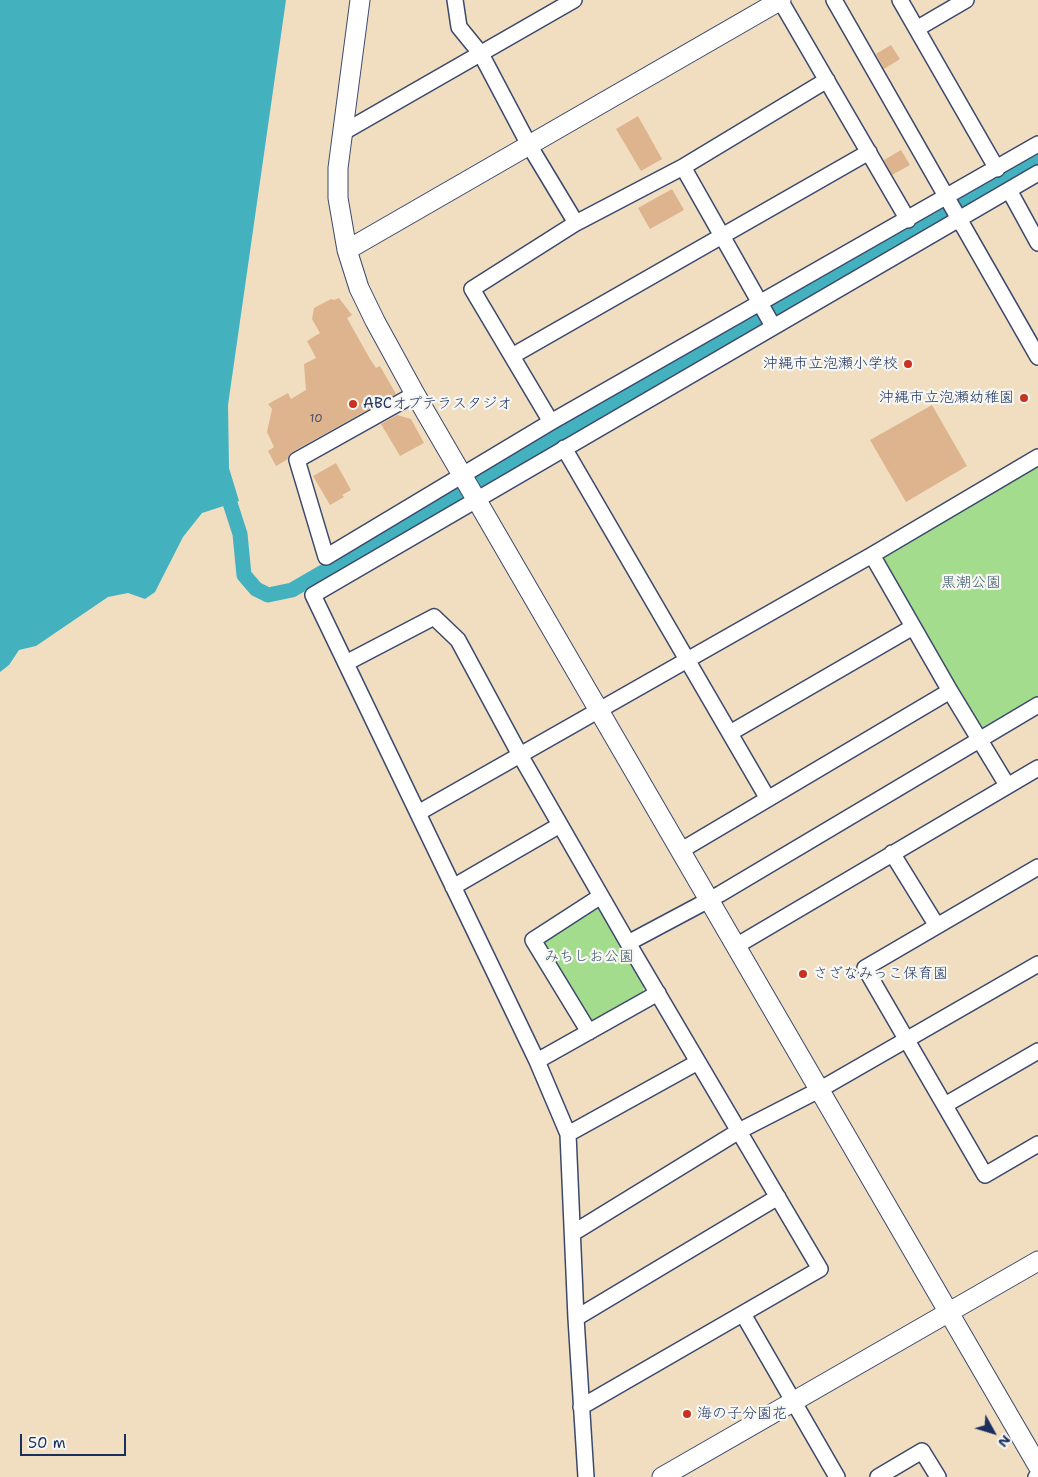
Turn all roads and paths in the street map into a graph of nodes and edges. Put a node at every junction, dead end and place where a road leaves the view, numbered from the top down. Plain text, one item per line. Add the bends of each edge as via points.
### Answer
1 (360, 0) edge
2 (455, 0) edge
3 (574, 0) edge
4 (780, 0) edge
5 (834, 0) edge
6 (900, 0) edge
7 (966, 0) edge
8 (918, 28) junction
9 (481, 54) junction
10 (827, 80) junction
11 (342, 133) junction
12 (1038, 144) edge
13 (529, 145) junction
14 (869, 152) junction
15 (683, 167) junction
16 (997, 168) junction
17 (1038, 173) edge
18 (1009, 190) junction
19 (948, 197) junction
20 (959, 217) junction
21 (908, 220) junction
22 (576, 223) junction
23 (722, 236) junction
24 (1038, 243) edge
25 (347, 250) junction
26 (761, 303) junction
27 (773, 326) junction
28 (512, 356) junction
29 (1038, 356) edge
30 (415, 394) junction
31 (551, 422) junction
32 (564, 448) junction
33 (1038, 457) edge
34 (470, 488) junction
35 (872, 555) junction
36 (914, 627) junction
37 (687, 660) junction
38 (346, 664) junction
39 (950, 691) junction
40 (1038, 705) edge
41 (599, 710) junction
42 (730, 733) junction
43 (980, 739) junction
44 (520, 755) junction
45 (1038, 768) edge
46 (1006, 785) junction
47 (768, 799) junction
48 (418, 813) junction
49 (560, 825) junction
50 (680, 850) junction
51 (892, 853) junction
52 (1038, 867) edge
53 (453, 887) junction
54 (601, 896) junction
55 (709, 900) junction
56 (937, 926) junction
57 (628, 943) junction
58 (736, 946) junction
59 (1038, 964) edge
60 (658, 993) junction
61 (589, 1032) junction
62 (908, 1039) junction
63 (1038, 1051) edge
64 (537, 1061) junction
65 (698, 1062) junction
66 (819, 1090) junction
67 (945, 1106) junction
68 (739, 1131) junction
69 (568, 1134) junction
70 (1038, 1144) edge
71 (778, 1197) junction
72 (573, 1232) junction
73 (1038, 1260) edge
74 (948, 1313) junction
75 (743, 1314) junction
76 (576, 1318) junction
77 (793, 1402) junction
78 (581, 1407) junction
79 (1038, 1466) edge
80 (586, 1477) edge
81 (662, 1477) edge
82 (837, 1477) edge
83 (878, 1477) edge
84 (938, 1477) edge

1 - 11 street
2 - 9 street via 459,27
3 - 9 street
4 - 10 street
4 - 13 street
5 - 19 street
6 - 8 street
7 - 8 street
8 - 16 street
9 - 11 street
9 - 13 street
10 - 14 street
10 - 15 street
11 - 25 street via 338,198
12 - 16 street
13 - 22 street
13 - 25 street
14 - 21 street
14 - 23 street
15 - 22 street
15 - 23 street
16 - 19 street
17 - 18 street
18 - 20 street
18 - 24 street
19 - 20 street
19 - 21 street
20 - 27 street
20 - 29 street
21 - 26 street
22 - 28 street via 472,289
23 - 26 street
23 - 28 street
25 - 30 street via 359,288
26 - 27 street
26 - 31 street
27 - 32 street
28 - 31 street
30 - 34 street
30 - 34 street via 297,460 326,557
31 - 34 street
32 - 34 street
32 - 37 street
33 - 35 street
34 - 38 street via 313,595
34 - 41 street
35 - 36 street
35 - 37 street
36 - 39 street
36 - 42 street
37 - 41 street
37 - 42 street
38 - 44 street via 434,617 458,640
38 - 48 street
39 - 43 street
39 - 47 street
40 - 43 street
41 - 44 street
41 - 50 street
42 - 47 street
43 - 46 street
43 - 55 street
44 - 48 street
44 - 49 street
45 - 46 street
46 - 51 street
47 - 50 street
48 - 53 street
49 - 53 street
49 - 54 street
50 - 55 street
51 - 56 street
51 - 58 street
52 - 56 street
53 - 64 street
54 - 57 street
54 - 61 street via 533,940
55 - 57 street
55 - 58 street
56 - 62 street via 865,968
57 - 60 street
58 - 66 street
59 - 62 street
60 - 61 street
60 - 65 street
61 - 64 street
62 - 66 street
62 - 67 street
63 - 67 street
64 - 69 street
65 - 68 street
65 - 69 street
66 - 68 street
66 - 74 street
67 - 70 street via 985,1176
68 - 71 street
68 - 72 street
69 - 72 street
71 - 75 street via 820,1269
71 - 76 street
72 - 76 street
73 - 74 street
74 - 77 street
74 - 79 street
75 - 77 street
75 - 78 street
76 - 78 street
77 - 81 street
77 - 82 street
78 - 80 street
83 - 84 street via 922,1451

